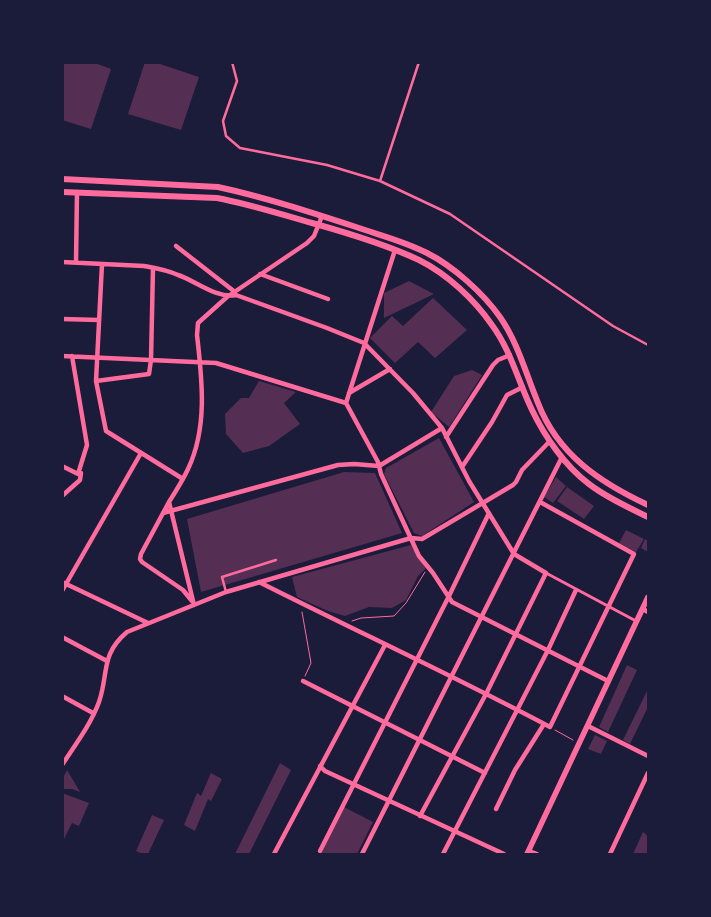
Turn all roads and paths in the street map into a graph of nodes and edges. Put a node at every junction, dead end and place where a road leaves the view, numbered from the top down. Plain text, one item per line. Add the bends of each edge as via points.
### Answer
1 (232, 62) edge
2 (419, 62) edge
3 (62, 179) edge
4 (380, 181) junction
5 (62, 192) edge
6 (77, 192) junction
7 (322, 216) junction
8 (319, 225) junction
9 (176, 246) dead end
10 (395, 250) junction
11 (62, 262) edge
12 (76, 262) junction
13 (102, 264) junction
14 (153, 268) junction
15 (260, 274) junction
16 (234, 292) junction
17 (226, 297) junction
18 (328, 299) dead end
19 (62, 319) edge
20 (99, 320) junction
21 (364, 343) junction
22 (648, 345) edge
23 (62, 356) edge
24 (72, 356) junction
25 (510, 356) junction
26 (97, 358) junction
27 (151, 360) junction
28 (200, 363) junction
29 (390, 369) junction
30 (96, 381) junction
31 (523, 387) junction
32 (349, 393) junction
33 (346, 403) junction
34 (442, 428) junction
35 (446, 437) junction
36 (550, 441) junction
37 (87, 445) junction
38 (142, 453) junction
39 (562, 458) junction
40 (62, 466) edge
41 (379, 466) junction
42 (462, 467) junction
43 (183, 479) junction
44 (62, 496) edge
45 (169, 502) junction
46 (540, 502) junction
47 (483, 503) junction
48 (648, 505) edge
49 (171, 511) junction
50 (163, 513) junction
51 (489, 513) junction
52 (648, 517) edge
53 (411, 538) junction
54 (514, 554) junction
55 (276, 560) dead end
56 (430, 569) junction
57 (546, 573) junction
58 (259, 582) junction
59 (64, 583) edge
60 (576, 590) junction
61 (62, 591) edge
62 (226, 592) junction
63 (449, 596) junction
64 (648, 597) edge
65 (194, 604) junction
66 (301, 604) junction
67 (607, 606) junction
68 (646, 611) edge
69 (482, 618) junction
70 (637, 622) junction
71 (148, 623) junction
72 (342, 624) junction
73 (516, 634) junction
74 (62, 638) edge
75 (385, 645) junction
76 (548, 650) junction
77 (417, 660) junction
78 (107, 661) junction
79 (580, 667) junction
80 (452, 676) junction
81 (303, 681) joint
82 (608, 681) junction
83 (486, 694) junction
84 (62, 696) edge
85 (352, 707) junction
86 (517, 710) junction
87 (93, 713) junction
88 (385, 723) junction
89 (544, 724) junction
90 (588, 726) junction
91 (550, 727) junction
92 (420, 741) junction
93 (579, 743) junction
94 (451, 756) junction
95 (648, 756) edge
96 (64, 759) edge
97 (62, 765) edge
98 (320, 766) junction
99 (485, 773) junction
100 (648, 773) edge
101 (354, 784) junction
102 (389, 801) junction
103 (496, 809) dead end
104 (420, 816) junction
105 (454, 831) junction
106 (489, 847) junction
107 (320, 851) dead end
108 (528, 853) edge
109 (274, 854) edge
110 (362, 854) edge
111 (443, 854) edge
112 (485, 854) edge
113 (504, 854) edge
114 (537, 854) edge
115 (610, 854) edge

1 - 4 lane via 237,80 223,121 226,136 236,145
2 - 4 lane
3 - 7 main road via 218,187
4 - 22 lane via 450,214 613,326
5 - 6 main road
6 - 8 main road via 217,198
6 - 12 street
7 - 8 street
7 - 48 main road via 398,241 450,267 500,317 518,351 539,406 568,451 594,476
8 - 10 main road
8 - 15 street via 307,243
9 - 16 street
10 - 21 street
10 - 25 main road via 420,260 443,275 476,305
11 - 12 street
12 - 13 street
13 - 14 street
13 - 20 street
14 - 17 street via 178,274
14 - 27 street
15 - 16 street
15 - 18 street
16 - 17 street
17 - 21 street via 236,295
17 - 28 street via 198,323
19 - 20 street
20 - 26 street
21 - 29 street
21 - 32 street
23 - 24 street
24 - 26 street
24 - 37 street
25 - 31 main road
25 - 35 street via 493,365
26 - 27 street
26 - 30 street
27 - 28 street
27 - 30 street via 149,374
28 - 33 street via 216,363
28 - 43 street via 202,409 199,435
29 - 32 street
29 - 34 street
30 - 38 street via 106,431
31 - 36 main road via 531,409
31 - 42 street via 507,395
32 - 33 street
33 - 41 street
34 - 35 street
34 - 41 street
35 - 42 street
36 - 39 main road
36 - 47 street via 522,470 516,482
37 - 40 street via 78,474
37 - 44 street via 80,480
38 - 43 street
38 - 59 street
39 - 46 street
39 - 52 main road via 589,484
41 - 49 street via 338,465
41 - 53 street
42 - 47 street
43 - 45 street
45 - 49 street
45 - 50 street
46 - 54 street
46 - 67 street via 634,554
47 - 51 street
47 - 53 street via 422,538
49 - 50 street
49 - 65 street
50 - 65 street via 140,559 183,590
51 - 54 street
51 - 63 street
53 - 56 street via 419,556
53 - 58 street
54 - 57 street
54 - 69 street
55 - 62 lane via 222,577
56 - 63 street
56 - 72 path via 423,573 411,596 394,616 361,618
57 - 60 street
57 - 73 street
58 - 62 street
58 - 66 street
59 - 61 street
59 - 71 street
60 - 67 street
60 - 76 street
62 - 65 street
63 - 69 street via 452,602
63 - 77 street
64 - 68 street
65 - 71 street
66 - 72 street
66 - 81 path via 311,662
67 - 70 street
67 - 79 street
68 - 70 street
69 - 73 street
69 - 80 street
70 - 82 street
71 - 78 street via 127,632 116,642
72 - 75 street
73 - 76 street
73 - 83 street
74 - 78 street
75 - 77 street
75 - 85 street
76 - 79 street
76 - 86 street
77 - 80 street
77 - 88 street
78 - 87 street via 99,701
79 - 82 street
79 - 91 street
80 - 83 street
80 - 92 street
81 - 85 street
82 - 90 street
83 - 86 street
83 - 94 street
84 - 87 street
85 - 88 street
85 - 98 street
86 - 89 street
86 - 99 street
87 - 96 street
88 - 92 street
88 - 101 street
89 - 91 street
89 - 103 street via 514,770
90 - 93 street
90 - 95 street
91 - 93 path
92 - 94 street
92 - 102 street
93 - 108 street
94 - 99 street
94 - 104 street
96 - 97 street
98 - 101 street
98 - 109 street
99 - 105 street
100 - 115 street
101 - 102 street
101 - 107 street
102 - 104 street
102 - 110 street
104 - 105 street
105 - 106 street
105 - 111 street
106 - 112 street
106 - 113 street
108 - 114 street

